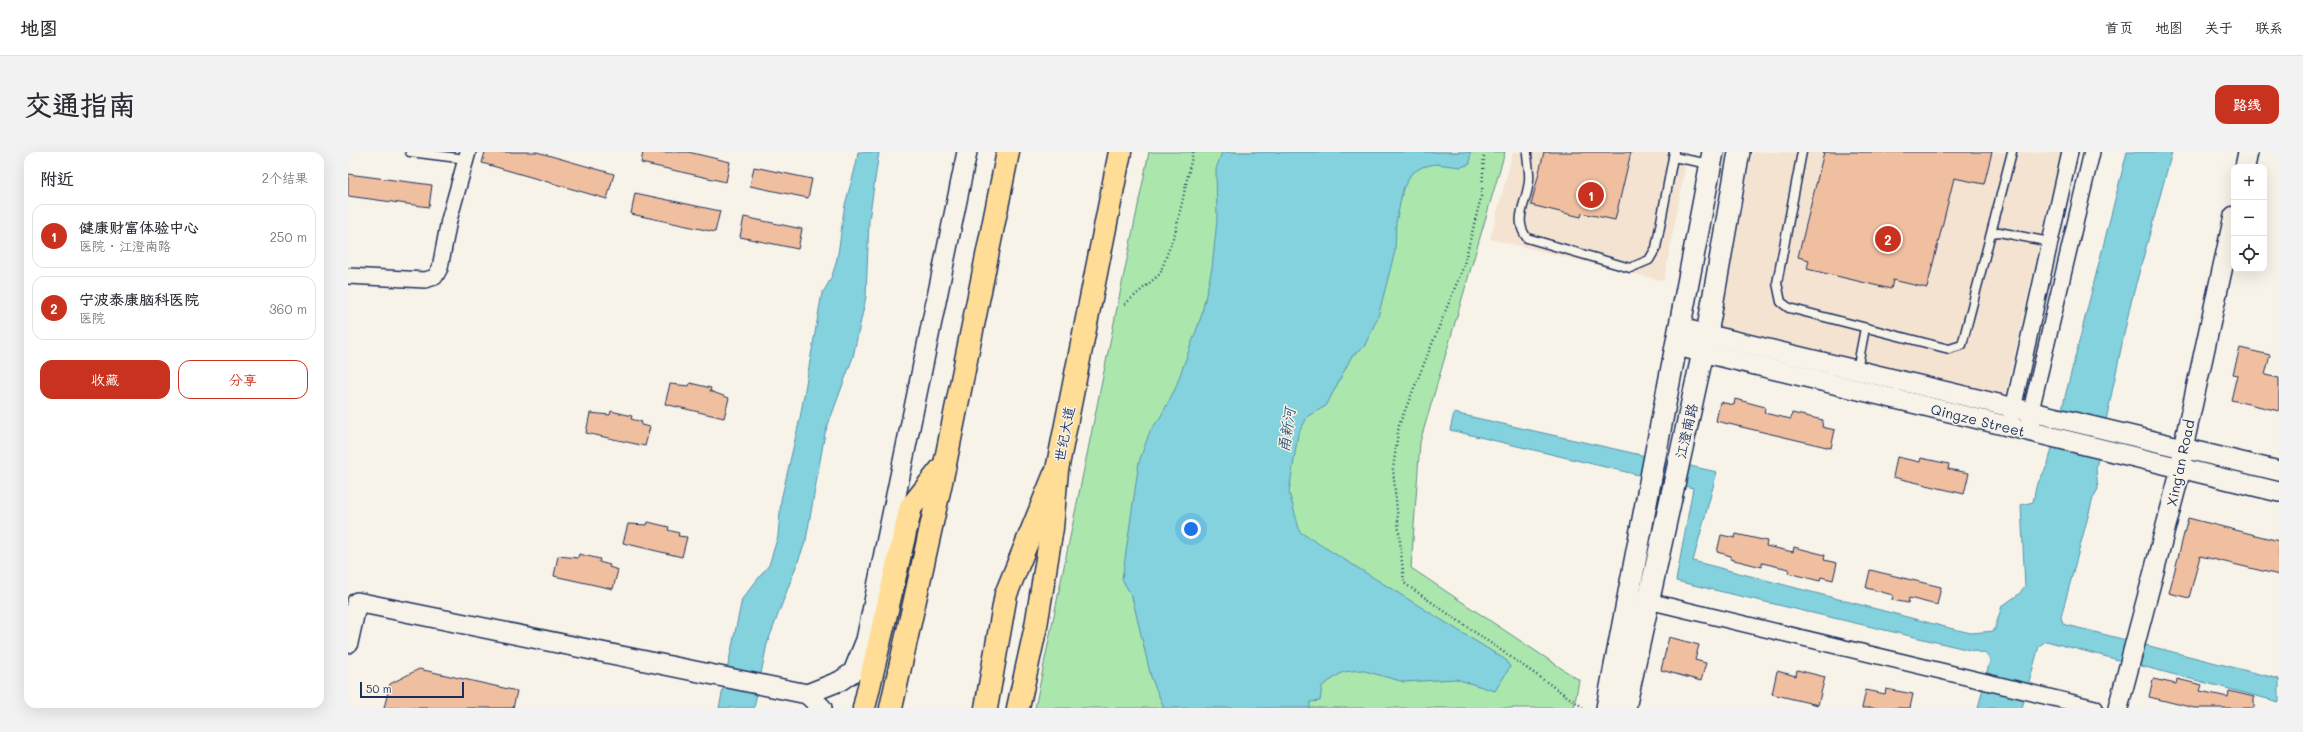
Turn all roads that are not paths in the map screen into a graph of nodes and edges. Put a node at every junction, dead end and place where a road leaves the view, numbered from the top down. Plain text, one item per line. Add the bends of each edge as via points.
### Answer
1 (410, 152) edge
2 (967, 152) edge
3 (1008, 152) edge
4 (1120, 152) edge
5 (1527, 152) edge
6 (1739, 152) edge
7 (1802, 152) edge
8 (2012, 152) edge
9 (2070, 152) edge
10 (2092, 152) edge
11 (2248, 152) edge
12 (1674, 155) edge
13 (467, 156) edge
14 (1712, 158) edge
15 (2246, 164) edge
16 (2231, 230) edge
17 (1992, 233) junction
18 (2050, 242) junction
19 (348, 276) edge
20 (1865, 328) junction
21 (1678, 337) junction
22 (1706, 343) junction
23 (1857, 370) junction
24 (2022, 410) junction
25 (2018, 429) junction
26 (2183, 448) junction
27 (946, 464) junction
28 (2181, 469) junction
29 (1057, 470) junction
30 (2279, 471) edge
31 (2279, 492) edge
32 (1639, 599) junction
33 (348, 643) edge
34 (807, 694) junction
35 (822, 708) edge
36 (864, 708) edge
37 (891, 708) edge
38 (986, 708) edge
39 (1018, 708) edge
40 (1607, 708) edge
41 (1625, 708) edge
42 (2095, 708) edge
43 (2118, 708) edge

1 - 13 lane
2 - 34 street via 866,640 853,672 840,681
3 - 27 main road
4 - 29 main road, 世纪大道
5 - 12 lane via 1529,182 1520,214 1523,232 1528,238 1630,268 1649,260 1656,248
6 - 22 main road, 江澄南路
7 - 20 lane via 1777,294 1788,308
8 - 17 lane
9 - 18 street
10 - 24 street
11 - 15 street
12 - 14 lane
13 - 19 street via 449,220 440,268 435,277 425,280
14 - 21 main road, 江澄南路
16 - 26 street, Xing'an Road
17 - 18 lane via 1999,232
17 - 20 lane via 1988,238 1962,345 1948,349
18 - 24 street
20 - 23 lane
21 - 22 street, Qingze Street
21 - 32 main road, 江澄南路
22 - 23 street, Qingze Street
22 - 25 street, Qingze Street
22 - 32 main road, 江澄南路
23 - 24 street, Qingze Street
24 - 25 street
24 - 26 street, Qingze Street
25 - 28 street, Qingze Street
26 - 28 street, Xing'an Road
26 - 30 street, Qingze Street
27 - 36 main road via 911,507
27 - 37 main road
28 - 31 street, Qingze Street
28 - 43 street, Xing'an Road
29 - 38 main road, 世纪大道 via 1006,594
29 - 39 main road via 1052,528 1036,626
32 - 40 main road, 江澄南路
32 - 41 main road, 江澄南路
32 - 42 street
33 - 34 street via 357,602
34 - 35 street

